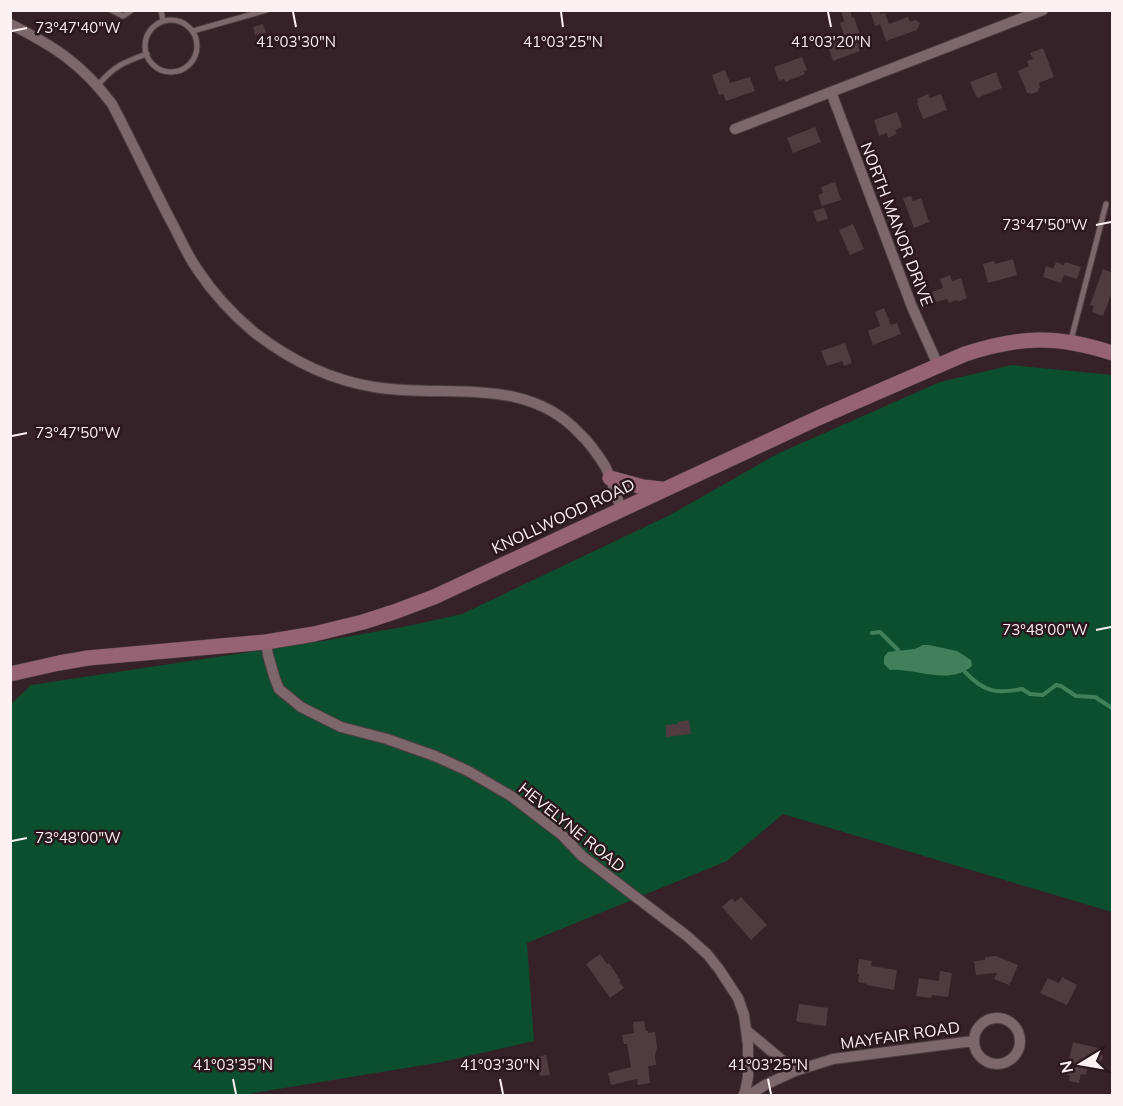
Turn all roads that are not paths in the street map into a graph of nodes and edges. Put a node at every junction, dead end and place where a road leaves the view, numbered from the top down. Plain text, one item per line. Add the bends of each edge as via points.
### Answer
1 (111, 10) edge
2 (132, 10) edge
3 (161, 10) edge
4 (267, 10) edge
5 (1043, 10) edge
6 (163, 21) junction
7 (10, 24) edge
8 (193, 31) junction
9 (147, 54) junction
10 (98, 85) junction
11 (831, 92) junction
12 (735, 129) dead end
13 (1106, 204) dead end
14 (1071, 342) junction
15 (1113, 353) edge
16 (938, 365) junction
17 (610, 478) junction
18 (664, 489) junction
19 (621, 509) junction
20 (266, 642) junction
21 (10, 674) edge
22 (746, 1030) junction
23 (973, 1041) junction
24 (795, 1071) junction
25 (742, 1095) edge
26 (748, 1095) edge

1 - 2 lane via 123,16
3 - 6 lane
4 - 8 lane
5 - 11 street
6 - 8 lane via 180,21
6 - 9 lane via 150,30
7 - 10 street via 59,51
8 - 9 lane via 195,57 183,69 174,72 157,68
9 - 10 lane via 110,71
10 - 17 street via 112,104 196,268 255,333 313,369 344,380 408,391 497,393 531,401 559,415 579,432 597,453
11 - 12 street
11 - 16 street, NORTH MANOR DRIVE via 912,307
13 - 14 lane
14 - 15 main road, KNOLLWOOD ROAD
14 - 16 main road, KNOLLWOOD ROAD via 1019,340 988,346
16 - 18 main road, KNOLLWOOD ROAD
17 - 18 main road
17 - 19 street
18 - 19 main road, KNOLLWOOD ROAD
19 - 20 main road, KNOLLWOOD ROAD via 394,612 314,634
20 - 21 main road, KNOLLWOOD ROAD via 88,658
20 - 22 street, HEVELYNE ROAD via 279,689 301,707 341,727 435,756 511,796 687,936 707,954 738,998
22 - 24 street
22 - 25 street, HEVELYNE ROAD via 748,1077
23 - 23 street, MAYFAIR ROAD via 978,1055 991,1064 1006,1063 1020,1045 1017,1030 999,1017 978,1026
23 - 24 street, MAYFAIR ROAD via 833,1059
24 - 26 street, MAYFAIR ROAD

